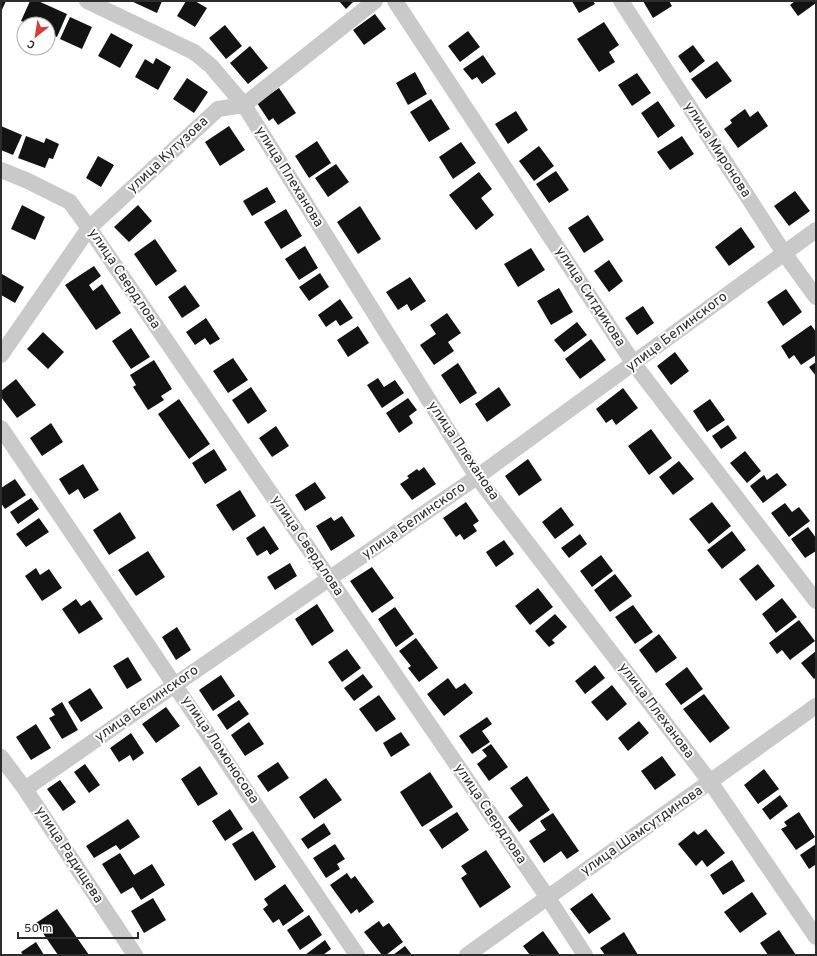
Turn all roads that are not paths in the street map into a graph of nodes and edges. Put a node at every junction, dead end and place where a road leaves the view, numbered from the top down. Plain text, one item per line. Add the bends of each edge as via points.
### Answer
1 (87, 1) edge
2 (375, 1) edge
3 (395, 1) edge
4 (621, 1) edge
5 (244, 105) junction
6 (1, 170) edge
7 (89, 228) junction
8 (816, 230) edge
9 (784, 253) junction
10 (816, 297) edge
11 (1, 355) edge
12 (634, 364) junction
13 (1, 428) edge
14 (477, 477) junction
15 (329, 579) junction
16 (816, 601) edge
17 (176, 684) junction
18 (816, 706) edge
19 (1, 757) edge
20 (711, 783) junction
21 (25, 789) junction
22 (548, 898) junction
23 (816, 937) edge
24 (135, 955) edge
25 (357, 955) edge
26 (467, 955) edge
27 (585, 955) edge

1 - 5 street, улица Плеханова via 194,52 211,66
2 - 5 street, улица Кутузова
3 - 12 street, улица Ситдикова
4 - 9 street, улица Миронова
5 - 7 street, улица Кутузова via 218,109
5 - 14 street, улица Плеханова
6 - 7 street, улица Свердлова via 70,202
7 - 11 street, улица Кутузова
7 - 15 street, улица Свердлова
8 - 9 street, улица Белинского
9 - 10 street, улица Миронова
9 - 12 street, улица Белинского
12 - 14 street, улица Белинского
12 - 16 street, улица Ситдикова
13 - 17 street, улица Ломоносова
14 - 15 street, улица Белинского
14 - 20 street, улица Плеханова
15 - 17 street, улица Белинского
15 - 22 street, улица Свердлова
17 - 21 street, улица Белинского
17 - 25 street, улица Ломоносова
18 - 20 street, улица Шамсутдинова
19 - 21 street, улица Радищева
20 - 22 street, улица Шамсутдинова
20 - 23 street, улица Плеханова
21 - 24 street, улица Радищева
22 - 26 street, улица Шамсутдинова
22 - 27 street, улица Свердлова

